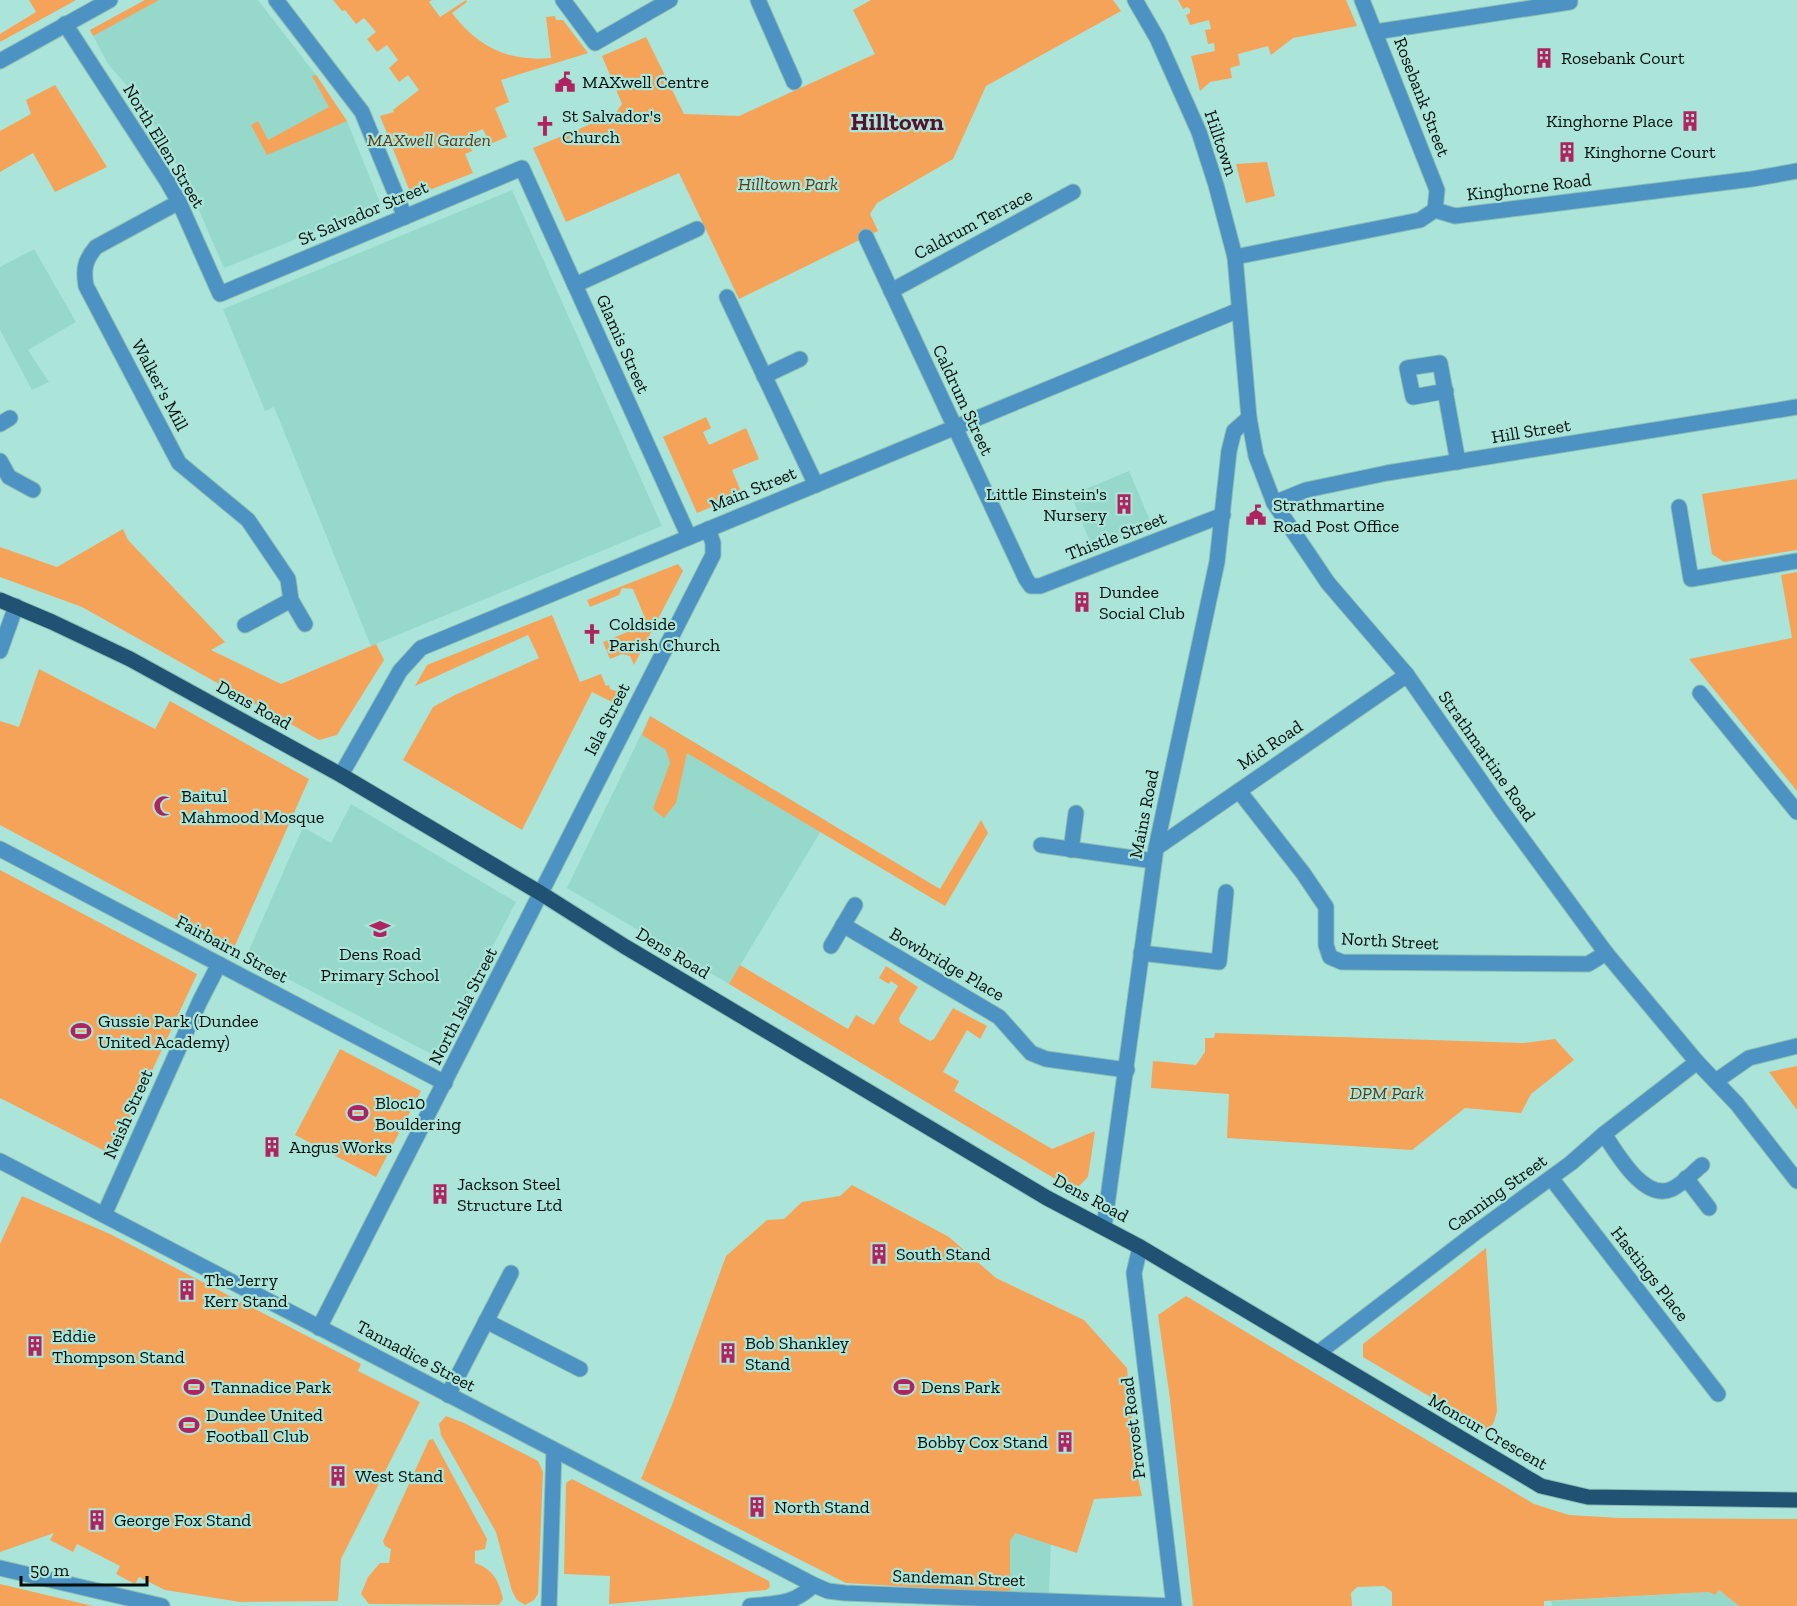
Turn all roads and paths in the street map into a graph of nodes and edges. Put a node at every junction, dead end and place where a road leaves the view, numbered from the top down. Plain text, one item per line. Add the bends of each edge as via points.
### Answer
1 (110, 0) edge
2 (276, 0) edge
3 (563, 0) edge
4 (670, 0) edge
5 (758, 0) edge
6 (1135, 0) edge
7 (1362, 0) edge
8 (1570, 2) dead end
9 (65, 24) junction
10 (1375, 32) junction
11 (0, 61) edge
12 (794, 82) dead end
13 (522, 168) joint
14 (1797, 171) edge
15 (1073, 192) dead end
16 (179, 202) junction
17 (1435, 210) junction
18 (405, 217) junction
19 (698, 229) dead end
20 (866, 237) dead end
21 (1235, 257) junction
22 (575, 285) junction
23 (891, 291) junction
24 (220, 294) joint
25 (727, 297) dead end
26 (1239, 310) junction
27 (800, 359) dead end
28 (764, 376) junction
29 (1446, 392) dead end
30 (1797, 407) edge
31 (1249, 418) junction
32 (954, 427) junction
33 (0, 460) edge
34 (1458, 462) junction
35 (816, 485) junction
36 (33, 490) dead end
37 (1274, 502) junction
38 (1679, 507) dead end
39 (1223, 515) junction
40 (708, 529) junction
41 (689, 537) junction
42 (1797, 561) edge
43 (1026, 579) joint
44 (0, 600) edge
45 (291, 600) junction
46 (16, 606) junction
47 (305, 624) dead end
48 (245, 625) dead end
49 (0, 651) edge
50 (1407, 675) junction
51 (1700, 693) dead end
52 (341, 775) junction
53 (1239, 791) junction
54 (1797, 812) edge
55 (1076, 813) dead end
56 (1041, 845) dead end
57 (0, 849) edge
58 (1071, 850) junction
59 (1155, 855) junction
60 (1226, 892) dead end
61 (542, 894) junction
62 (855, 905) dead end
63 (843, 925) junction
64 (831, 946) dead end
65 (1141, 953) junction
66 (1606, 953) junction
67 (219, 964) junction
68 (1797, 1046) edge
69 (1697, 1062) junction
70 (1127, 1070) junction
71 (1716, 1081) junction
72 (445, 1083) junction
73 (1604, 1134) junction
74 (0, 1161) edge
75 (1702, 1165) dead end
76 (1551, 1178) junction
77 (1686, 1178) junction
78 (1797, 1182) edge
79 (1709, 1208) dead end
80 (104, 1215) junction
81 (1104, 1227) junction
82 (1140, 1247) junction
83 (511, 1273) dead end
84 (486, 1321) junction
85 (319, 1328) junction
86 (1318, 1353) junction
87 (580, 1369) dead end
88 (1718, 1394) dead end
89 (448, 1395) junction
90 (554, 1450) junction
91 (1797, 1500) edge
92 (0, 1568) edge
93 (814, 1585) junction
94 (162, 1606) edge
95 (549, 1606) edge
96 (750, 1606) edge
97 (1173, 1606) edge

1 - 9 street
2 - 18 street via 362,112
3 - 4 street via 595,43
5 - 12 street
6 - 21 street, Hilltown via 1157,38 1199,132
7 - 10 street, Rosebank Street
8 - 10 street
9 - 11 street
9 - 16 street, North Ellen Street
10 - 17 street, Rosebank Street via 1437,190
13 - 18 street, St Salvador Street
13 - 22 street, Glamis Street
14 - 17 street, Kinghorne Road via 1455,216
15 - 23 street, Caldrum Terrace
16 - 24 street, North Ellen Street
16 - 45 street, Walker's Mill via 96,247 87,258 86,286 179,463 248,520 288,579
17 - 21 street via 1420,220
18 - 24 street, St Salvador Street
19 - 22 street
20 - 23 street, Caldrum Street
21 - 26 street, Hilltown
22 - 41 street, Glamis Street
23 - 32 street, Caldrum Street
25 - 28 street
26 - 31 street, Strathmartine Road
26 - 32 street, Main Street
27 - 28 street
28 - 35 street
29 - 34 street
30 - 34 street, Hill Street
31 - 37 street, Strathmartine Road via 1256,456
31 - 39 street, Mains Road via 1234,431
32 - 35 street, Main Street
32 - 43 street, Caldrum Street
33 - 36 street via 9,477
34 - 37 street, Hill Street via 1306,490
35 - 40 street, Main Street
37 - 50 street, Strathmartine Road via 1328,583
38 - 42 street via 1691,579
39 - 43 street, Thistle Street via 1040,586 1031,586
39 - 59 street, Mains Road via 1217,562
40 - 41 street, Main Street
40 - 61 street, Isla Street via 713,555
41 - 52 street, Main Street via 421,648 400,671
44 - 46 main road, Dens Road
45 - 47 street, Walker's Mill
45 - 48 street
46 - 49 street
46 - 52 main road, Dens Road via 130,659
50 - 53 street, Mid Road
50 - 66 street, Strathmartine Road
51 - 54 street
52 - 61 main road, Dens Road
53 - 59 street, Mid Road
53 - 66 street, North Street via 1326,907 1326,945 1330,957 1342,962 1588,964
55 - 58 street
56 - 58 street
57 - 67 street, Fairbairn Street
58 - 59 street
59 - 65 street, Mains Road
60 - 65 street via 1219,962
61 - 72 street, North Isla Street
61 - 81 main road, Dens Road via 1036,1192
62 - 63 street
63 - 64 street
63 - 70 street, Bowbridge Place via 999,1017 1031,1053 1046,1059
65 - 70 street, Mains Road
66 - 69 street, Strathmartine Road
67 - 72 street, Fairbairn Street
67 - 80 street, Neish Street
68 - 71 street via 1749,1058
69 - 71 street, Strathmartine Road
69 - 73 street, Canning Street
70 - 81 street, Mains Road
71 - 78 street, Strathmartine Road
72 - 85 street, North Isla Street
73 - 76 street, Canning Street
73 - 77 street via 1638,1181 1652,1189 1671,1190
74 - 80 street, Tannadice Street
75 - 77 street
76 - 86 street, Canning Street
76 - 88 street, Hastings Place
77 - 79 street
80 - 85 street, Tannadice Street
81 - 82 main road, Dens Road
82 - 86 main road, Dens Road
82 - 97 street, Provost Road via 1134,1273
83 - 84 street
84 - 87 street
84 - 89 street
85 - 89 street, Tannadice Street
86 - 91 main road, Moncur Crescent via 1555,1491 1588,1497
89 - 90 street, Tannadice Street
90 - 93 street, Tannadice Street
90 - 95 street
92 - 94 street
93 - 96 street via 801,1598 786,1603
93 - 97 street, Sandeman Street via 845,1593

